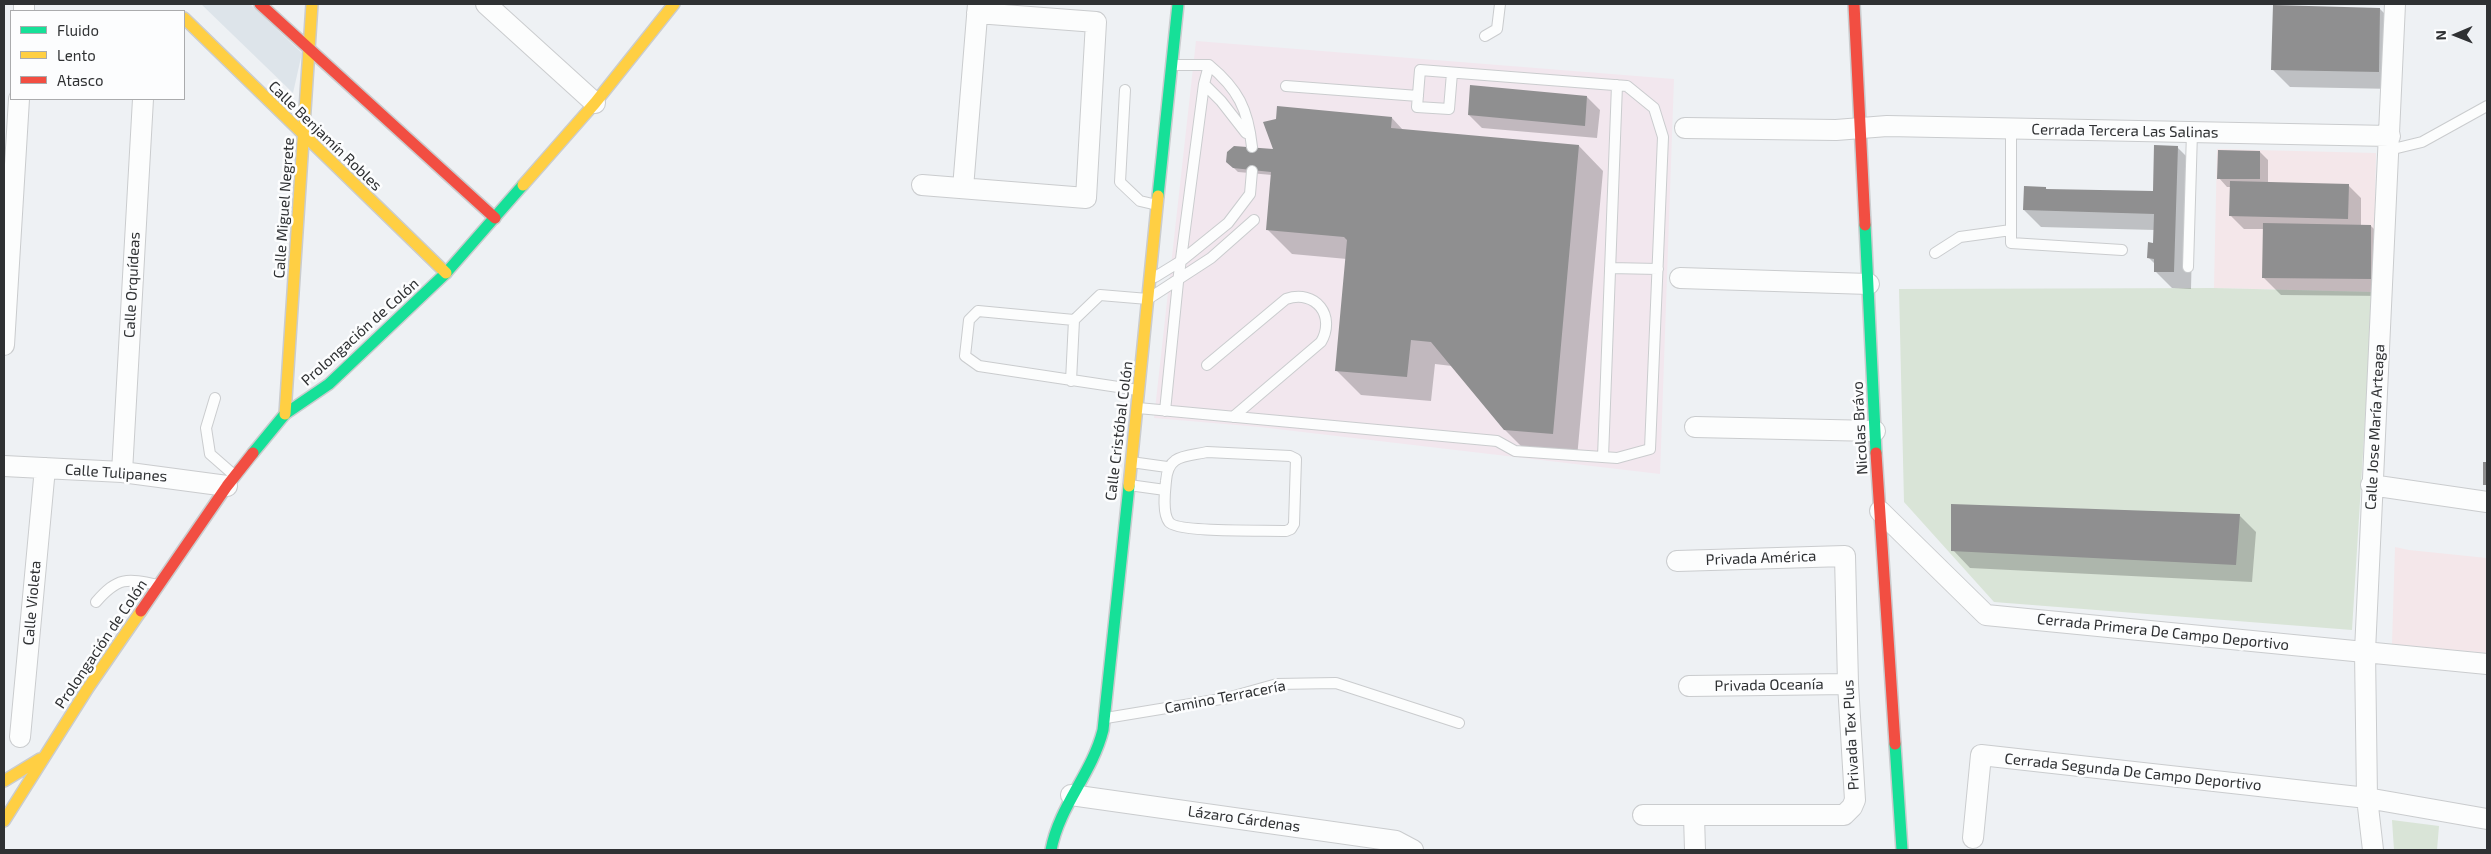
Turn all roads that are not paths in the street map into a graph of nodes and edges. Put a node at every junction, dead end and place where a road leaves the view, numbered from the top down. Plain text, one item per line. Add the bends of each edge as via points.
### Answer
1 (260, 4) edge
2 (312, 4) edge
3 (486, 4) edge
4 (674, 4) edge
5 (1178, 4) edge
6 (1500, 4) edge
7 (1854, 4) edge
8 (2395, 4) edge
9 (978, 8) edge
10 (185, 19) edge
11 (1485, 36) dead end
12 (309, 48) junction
13 (1173, 65) junction
14 (1209, 65) junction
15 (1452, 73) junction
16 (1204, 84) junction
17 (1617, 85) junction
18 (1286, 86) dead end
19 (1125, 90) dead end
20 (1418, 96) junction
21 (19, 100) edge
22 (143, 100) edge
23 (595, 103) junction
24 (2487, 106) edge
25 (1685, 128) dead end
26 (2011, 128) junction
27 (1860, 129) junction
28 (2192, 132) junction
29 (1246, 133) dead end
30 (303, 137) junction
31 (2390, 143) junction
32 (1252, 147) dead end
33 (1252, 171) dead end
34 (922, 184) dead end
35 (963, 188) junction
36 (1158, 205) junction
37 (495, 218) junction
38 (1254, 220) dead end
39 (2011, 230) junction
40 (2122, 250) dead end
41 (1934, 253) dead end
42 (1180, 261) junction
43 (2188, 267) dead end
44 (1610, 268) junction
45 (1658, 269) junction
46 (446, 274) junction
47 (1152, 278) junction
48 (1680, 278) dead end
49 (1178, 282) junction
50 (1869, 284) junction
51 (1148, 299) junction
52 (1074, 320) junction
53 (4, 345) edge
54 (1207, 365) dead end
55 (1071, 381) junction
56 (1139, 390) junction
57 (215, 398) dead end
58 (1137, 408) junction
59 (1165, 411) junction
60 (285, 414) junction
61 (1233, 417) junction
62 (1695, 427) dead end
63 (1875, 431) junction
64 (1602, 457) junction
65 (1131, 462) junction
66 (4, 466) edge
67 (1167, 467) junction
68 (45, 468) junction
69 (122, 472) junction
70 (231, 481) junction
71 (1128, 485) junction
72 (2371, 485) junction
73 (1166, 490) junction
74 (2487, 502) edge
75 (1880, 510) junction
76 (1845, 556) joint
77 (1677, 561) dead end
78 (159, 585) junction
79 (96, 602) dead end
80 (2364, 651) junction
81 (2487, 664) edge
82 (1848, 684) junction
83 (1689, 686) dead end
84 (1105, 718) junction
85 (1459, 723) dead end
86 (20, 737) dead end
87 (45, 755) junction
88 (4, 781) edge
89 (1071, 795) junction
90 (2367, 798) junction
91 (1643, 814) dead end
92 (1694, 816) junction
93 (2487, 819) edge
94 (4, 821) edge
95 (1973, 838) dead end
96 (1051, 850) edge
97 (1414, 850) edge
98 (1695, 850) edge
99 (1902, 850) edge
100 (2373, 850) edge

1 - 12 street
2 - 12 street, Calle Miguel Negrete
3 - 23 street
4 - 23 street, Prolongación de Colón
5 - 13 street, Calle Cristóbal Colón
6 - 11 lane via 1497,29
7 - 27 street, Nicolas Brávo
8 - 31 street, Calle Jose María Arteaga
9 - 35 street
9 - 35 street via 1096,22 1086,198
10 - 30 street, Calle Benjamín Robles
12 - 30 street, Calle Miguel Negrete
12 - 37 street
13 - 14 lane
13 - 36 street, Calle Cristóbal Colón
14 - 16 lane
14 - 32 lane via 1227,80 1242,101 1250,126
15 - 17 lane
15 - 20 lane via 1420,70
15 - 20 lane via 1449,109 1417,107
16 - 29 lane via 1222,101
16 - 42 lane
17 - 44 lane
17 - 45 lane via 1627,86 1654,108 1663,137
18 - 20 lane
19 - 36 lane via 1120,182 1140,201
21 - 53 street
22 - 69 street, Calle Orquídeas
23 - 37 street, Prolongación de Colón
24 - 31 lane via 2422,142
25 - 27 street, Cerrada Tercera Las Salinas
26 - 27 street, Cerrada Tercera Las Salinas via 1887,126
26 - 28 street, Cerrada Tercera Las Salinas
26 - 39 lane
27 - 50 street, Nicolas Brávo
28 - 31 street, Cerrada Tercera Las Salinas
28 - 43 lane
30 - 46 street, Calle Benjamín Robles
30 - 60 street, Calle Miguel Negrete
31 - 72 street, Calle Jose María Arteaga
33 - 42 lane via 1250,194 1228,224
34 - 35 street
36 - 47 street, Calle Cristóbal Colón
37 - 46 street, Prolongación de Colón
38 - 49 lane
39 - 40 lane via 2010,243
39 - 41 lane via 1960,237
42 - 47 lane
42 - 49 lane
44 - 45 lane
44 - 64 lane
45 - 64 lane via 1650,449 1617,458
46 - 60 street, Prolongación de Colón via 329,384
47 - 51 street, Calle Cristóbal Colón
48 - 50 street
49 - 51 lane
49 - 59 lane
50 - 63 street, Nicolas Brávo
51 - 52 lane via 1100,295
51 - 56 street, Calle Cristóbal Colón
52 - 55 lane
52 - 55 lane via 978,311 969,320 965,356 979,366
54 - 61 lane via 1286,299 1294,296 1310,298 1326,314 1327,329 1322,342
55 - 56 lane
56 - 58 street, Calle Cristóbal Colón
57 - 70 lane via 206,428 210,454
58 - 59 lane
58 - 65 street, Calle Cristóbal Colón
59 - 61 lane
60 - 70 street, Prolongación de Colón
61 - 64 lane via 1497,441 1515,451
62 - 63 street
63 - 75 street, Nicolas Brávo
65 - 67 lane
65 - 71 street, Calle Cristóbal Colón
66 - 68 street, Calle Tulipanes
67 - 73 lane
67 - 73 lane via 1174,460 1207,452 1290,456 1296,459 1297,466 1294,524 1286,531 1175,527 1166,514
68 - 69 street, Calle Tulipanes
68 - 86 street, Calle Violeta
69 - 70 street, Calle Tulipanes
70 - 78 street, Prolongación de Colón
71 - 73 lane
71 - 84 street, Calle Cristóbal Colón
72 - 74 street
72 - 80 street, Calle Jose María Arteaga
75 - 80 street, Cerrada Primera De Campo Deportivo via 1986,615
75 - 99 street, Nicolas Brávo
76 - 77 street, Privada América
76 - 82 street, Privada Tex Plus
78 - 79 lane via 135,580 112,584
78 - 87 street, Prolongación de Colón
80 - 81 street, Cerrada Primera De Campo Deportivo
80 - 90 street, Calle Jose María Arteaga
82 - 83 street, Privada Oceanía
82 - 92 street, Privada Tex Plus via 1855,800 1844,815
84 - 85 lane, Camino Terracería via 1227,698 1277,684 1336,683
84 - 89 street, Calle Cristóbal Colón via 1091,765
87 - 88 street
87 - 94 street, Prolongación de Colón
89 - 96 street, Calle Cristóbal Colón via 1059,819
89 - 97 street, Lázaro Cárdenas via 1396,840
90 - 93 street
90 - 95 street, Cerrada Segunda De Campo Deportivo via 1981,755
90 - 100 street, Calle Jose María Arteaga
91 - 92 street
92 - 98 street

